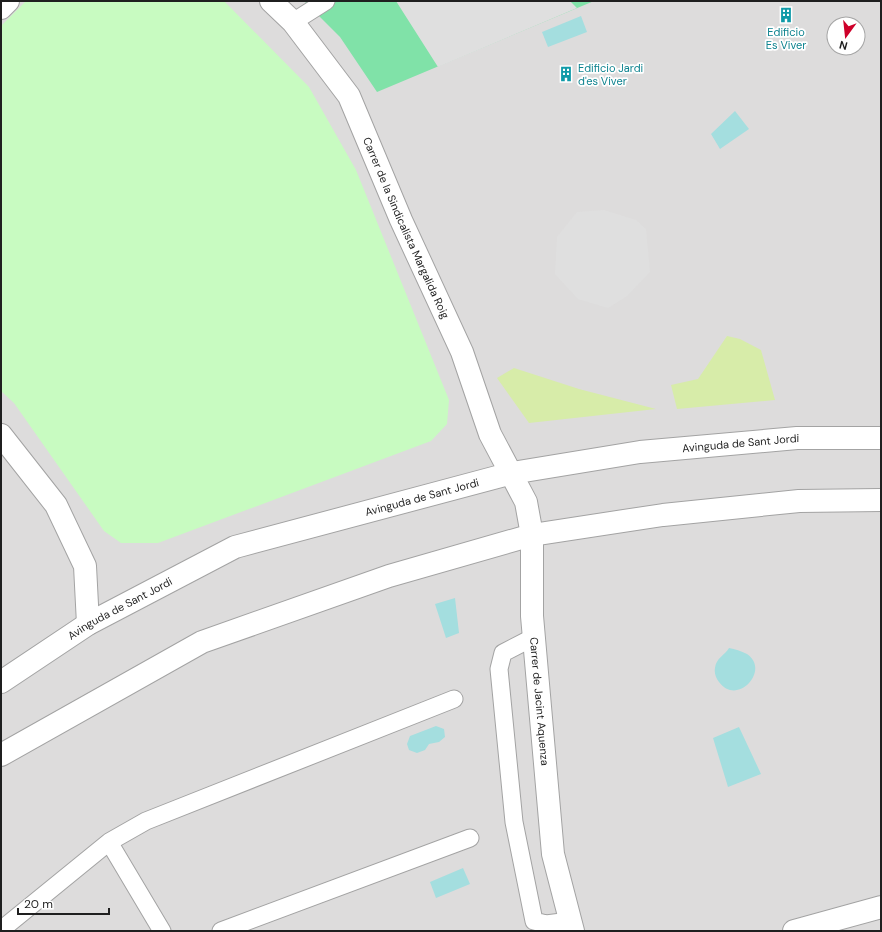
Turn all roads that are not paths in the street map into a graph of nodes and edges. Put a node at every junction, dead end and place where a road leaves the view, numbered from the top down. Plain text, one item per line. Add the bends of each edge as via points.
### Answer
1 (8, 1) edge
2 (271, 1) edge
3 (326, 1) edge
4 (1, 8) edge
5 (293, 22) junction
6 (1, 435) edge
7 (881, 438) edge
8 (512, 473) junction
9 (881, 500) edge
10 (532, 535) junction
11 (88, 624) junction
12 (534, 637) junction
13 (1, 682) edge
14 (454, 700) dead end
15 (1, 755) edge
16 (470, 838) dead end
17 (109, 842) junction
18 (881, 907) edge
19 (572, 926) edge
20 (1, 930) edge
21 (162, 931) edge
22 (221, 931) edge
23 (794, 931) edge

1 - 4 street
2 - 5 street, Carrer de la Sindicalista Margalida Roig
3 - 5 lane
5 - 8 street, Carrer de la Sindicalista Margalida Roig via 349,96 401,220 462,352 490,434
6 - 11 street via 56,505 85,566
7 - 8 street, Avinguda de Sant Jordi via 797,438 640,452
8 - 10 street, Carrer de Jacint Aquenza via 526,502
8 - 11 street, Avinguda de Sant Jordi via 235,546
9 - 10 street via 799,501 663,515
10 - 12 street, Carrer de Jacint Aquenza
10 - 15 street via 389,576 202,642
11 - 13 street, Avinguda de Sant Jordi
12 - 19 street, Carrer de Jacint Aquenza via 553,854
12 - 19 lane via 503,653 499,669 514,822 534,921
14 - 17 lane via 146,821
16 - 22 lane
17 - 20 lane
17 - 21 lane
18 - 23 street

